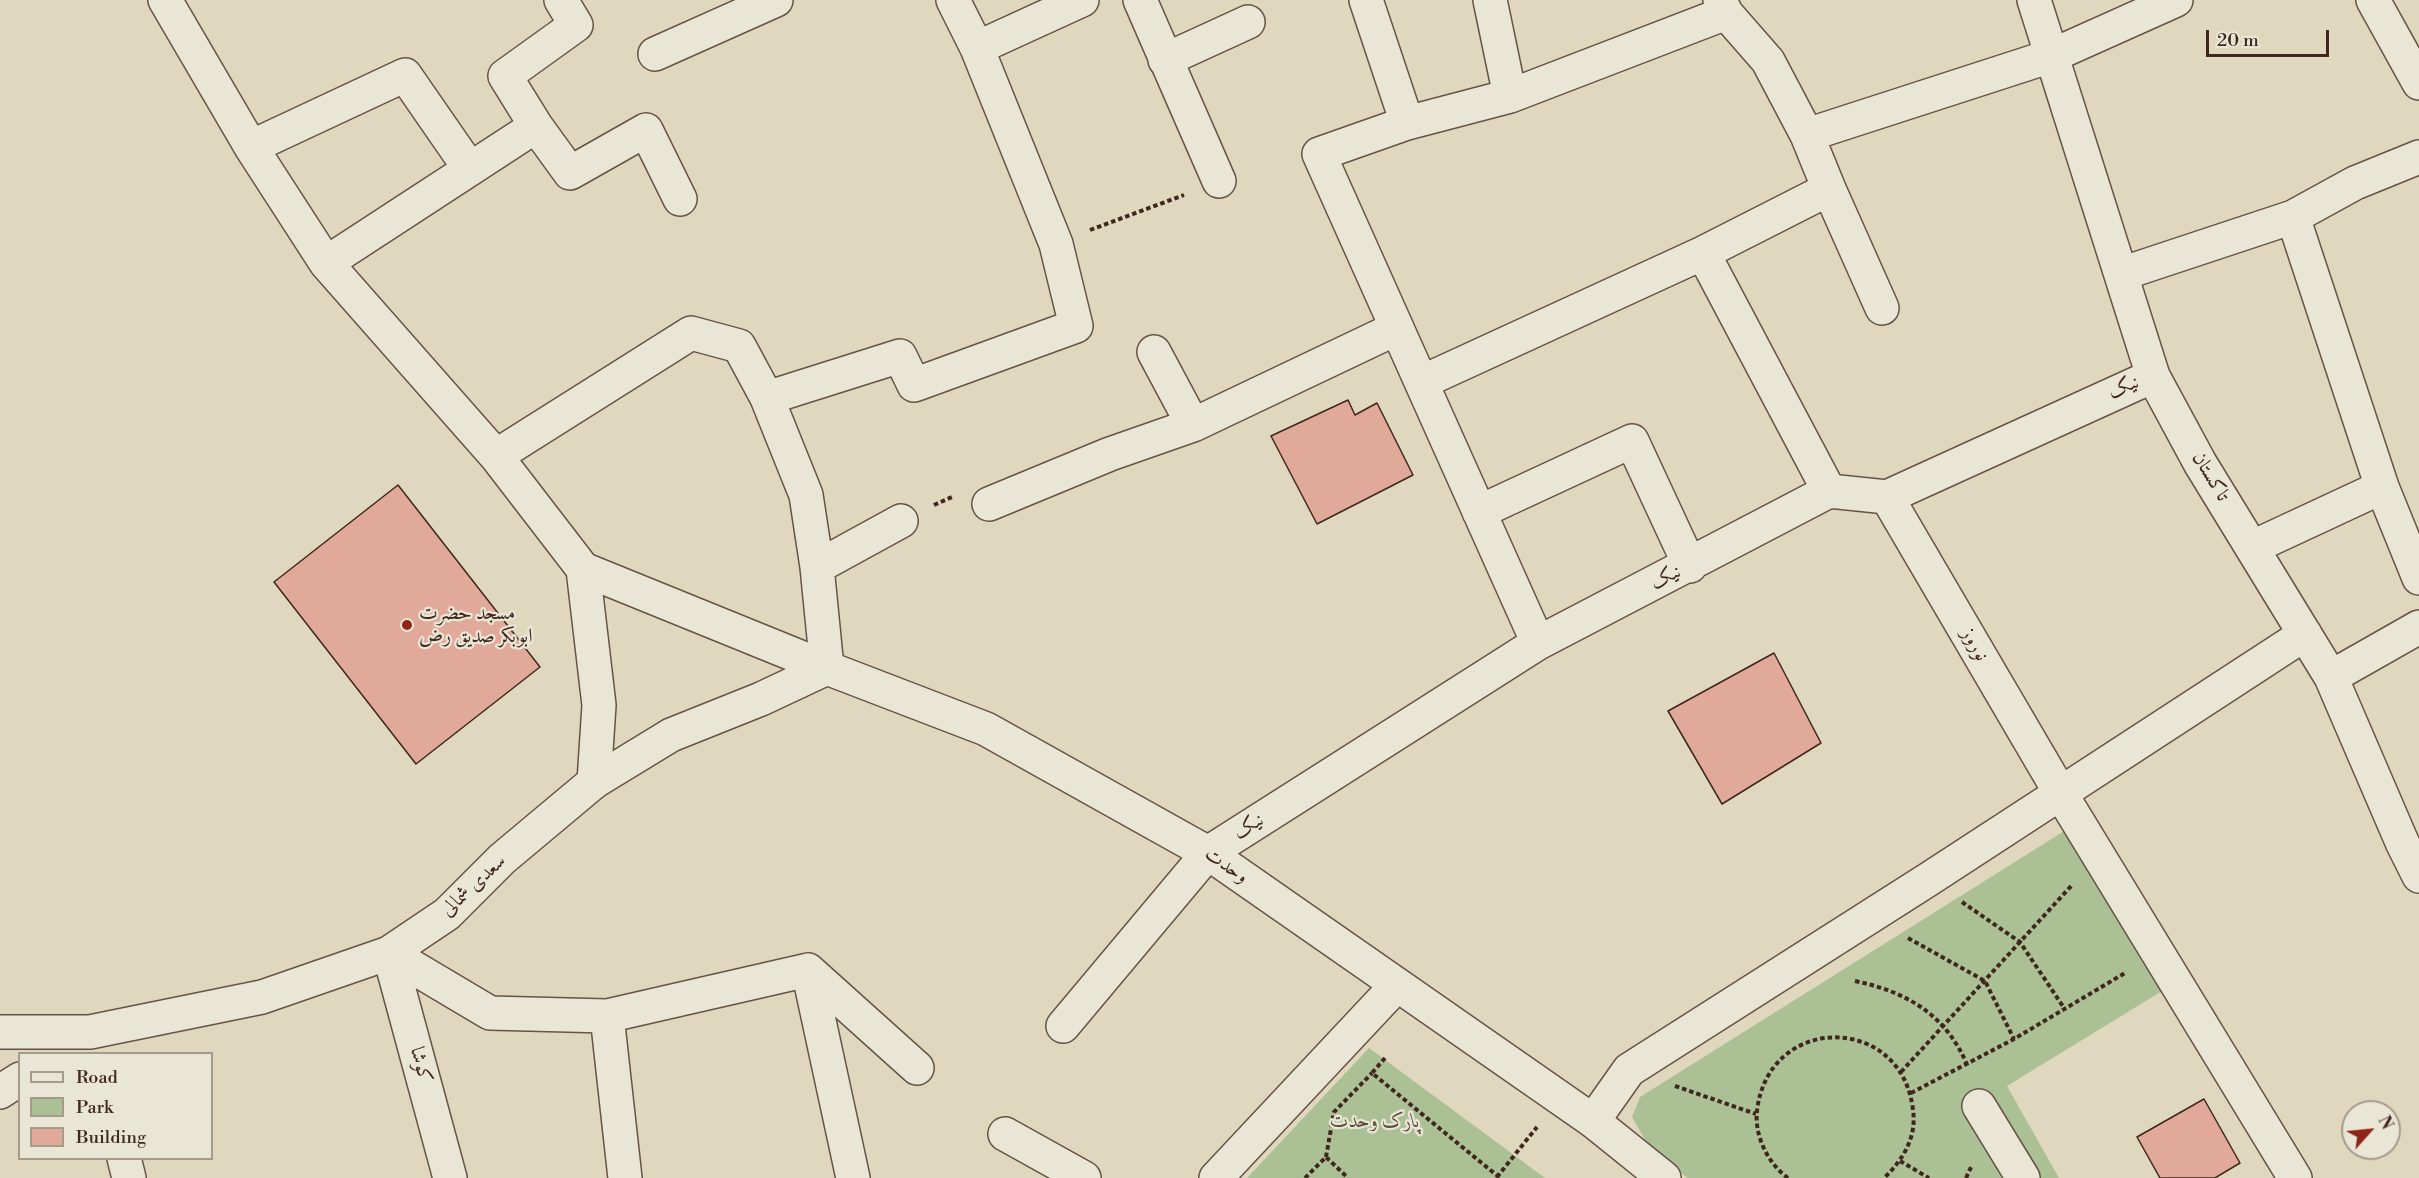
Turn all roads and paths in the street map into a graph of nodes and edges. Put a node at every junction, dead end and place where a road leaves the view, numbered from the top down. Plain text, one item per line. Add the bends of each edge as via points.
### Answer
1 (165, 0) edge
2 (561, 0) edge
3 (776, 0) edge
4 (953, 0) edge
5 (1082, 0) edge
6 (1140, 0) edge
7 (1366, 0) edge
8 (1490, 0) edge
9 (2034, 0) edge
10 (2176, 0) edge
11 (2373, 0) edge
12 (1723, 6) edge
13 (731, 9) edge
14 (1248, 22) dead end
15 (977, 48) junction
16 (655, 54) dead end
17 (2051, 56) junction
18 (1165, 60) junction
19 (2419, 83) edge
20 (1510, 96) junction
21 (1407, 123) junction
22 (536, 126) junction
23 (1807, 135) junction
24 (251, 147) junction
25 (2419, 157) edge
26 (470, 169) junction
27 (1219, 181) joint
28 (1828, 189) junction
29 (680, 199) dead end
30 (2293, 217) junction
31 (1056, 244) junction
32 (1702, 253) junction
33 (326, 263) junction
34 (2121, 274) junction
35 (1882, 308) dead end
36 (1397, 328) junction
37 (1154, 352) dead end
38 (2152, 376) junction
39 (1422, 382) junction
40 (767, 398) junction
41 (1193, 425) junction
42 (496, 456) junction
43 (2382, 487) junction
44 (1829, 491) junction
45 (1887, 496) junction
46 (989, 504) joint
47 (1479, 512) junction
48 (901, 521) joint
49 (2253, 547) junction
50 (1690, 566) junction
51 (817, 567) junction
52 (584, 569) junction
53 (2419, 578) edge
54 (2419, 627) edge
55 (2305, 634) junction
56 (1539, 643) junction
57 (826, 668) junction
58 (2331, 677) junction
59 (594, 782) junction
60 (2061, 794) junction
61 (2410, 837) edge
62 (1208, 853) junction
63 (2099, 855) junction
64 (2419, 876) edge
65 (1929, 879) junction
66 (1870, 917) junction
67 (2020, 942) junction
68 (389, 953) junction
69 (2159, 954) junction
70 (808, 970) junction
71 (1855, 981) dead end
72 (1985, 981) junction
73 (1397, 985) junction
74 (2064, 1008) junction
75 (607, 1016) junction
76 (1063, 1026) dead end
77 (0, 1032) edge
78 (2014, 1039) junction
79 (93, 1042) edge
80 (61, 1052) edge
81 (1386, 1056) dead end
82 (1967, 1065) junction
83 (917, 1068) dead end
84 (1629, 1071) junction
85 (1901, 1072) junction
86 (1372, 1073) junction
87 (18, 1080) edge
88 (0, 1092) edge
89 (1911, 1093) junction
90 (1560, 1098) junction
91 (1979, 1106) junction
92 (1756, 1114) junction
93 (1593, 1121) junction
94 (1005, 1134) dead end
95 (1326, 1157) junction
96 (124, 1160) edge
97 (1900, 1161) junction
98 (1498, 1177) edge
99 (129, 1178) edge
100 (450, 1178) edge
101 (625, 1178) edge
102 (853, 1178) edge
103 (1084, 1178) edge
104 (1216, 1178) edge
105 (1305, 1178) edge
106 (1348, 1178) edge
107 (1637, 1178) edge
108 (1664, 1178) edge
109 (1788, 1178) edge
110 (1884, 1178) edge
111 (1929, 1178) edge
112 (1966, 1178) edge
113 (2023, 1178) edge
114 (2295, 1178) edge

1 - 24 street
2 - 22 street via 576,25 506,76
3 - 13 street
4 - 15 street
5 - 15 street
6 - 18 street
7 - 21 street
8 - 20 street
9 - 17 street, تاکستان
10 - 17 street
11 - 19 street
12 - 20 street
12 - 23 street via 1768,61
13 - 16 street
14 - 18 street
15 - 31 street
17 - 23 street
17 - 34 street, تاکستان
18 - 27 street
20 - 21 street
21 - 36 street via 1319,154
22 - 26 street
22 - 29 street via 570,173 646,130
23 - 28 street
24 - 26 street via 405,75
24 - 33 street
25 - 30 street via 2355,183
26 - 33 street
27 - 31 path
28 - 32 street
28 - 35 street
30 - 34 street
30 - 43 street
31 - 40 street via 1076,326 914,385 900,356
32 - 39 street
32 - 44 street
33 - 42 street
34 - 38 street, تاکستان
36 - 39 street
36 - 41 street
37 - 41 street
38 - 45 street, نیک
38 - 49 street, تاکستان
39 - 47 street
40 - 42 street via 739,346 691,333
40 - 51 street via 806,495
41 - 46 street
42 - 52 street
43 - 49 street
43 - 53 street
44 - 45 street, نیک
44 - 50 street, نیک
45 - 60 street, نوروز
46 - 48 path via 952,497
47 - 50 street via 1632,441
47 - 56 street
48 - 51 street
49 - 55 street, تاکستان
50 - 56 street, نیک
51 - 57 street
52 - 57 street, وحدت
52 - 59 street via 599,705
54 - 58 street
55 - 58 street, تاکستان
55 - 60 street
56 - 62 street, نیک
57 - 59 street, سعدی شمالی via 671,735
57 - 62 street, وحدت via 986,729
58 - 61 street, تاکستان
59 - 68 street, سعدی شمالی via 502,859 447,914
60 - 63 street, نوروز
60 - 65 street
61 - 64 street, تاکستان
62 - 73 street, وحدت
62 - 76 street, نیک
63 - 67 path
63 - 69 street, نوروز
65 - 66 street
65 - 67 path
66 - 72 path
66 - 84 street
67 - 72 path
67 - 74 path
68 - 75 street via 490,1013
68 - 79 street, سعدی شمالی via 262,998
68 - 100 street, کوشا
69 - 74 path
69 - 114 street, نوروز
70 - 75 street
70 - 83 street
70 - 102 street
71 - 82 path via 1907,997 1929,1013 1948,1032
72 - 78 path
72 - 85 path
73 - 90 street, وحدت
73 - 104 street
74 - 78 path
75 - 101 street
77 - 79 street, سعدی شمالی
78 - 82 path
79 - 80 street, سعدی شمالی
81 - 86 path
82 - 89 path
82 - 91 path
84 - 92 path
84 - 93 street
85 - 89 path
85 - 92 path via 1887,1055 1868,1043 1846,1037 1824,1037 1803,1043 1784,1055 1769,1072
86 - 95 path via 1334,1112
86 - 98 path
87 - 88 street
89 - 97 path via 1911,1140
90 - 93 street, وحدت
90 - 98 path
91 - 112 path via 1979,1132
91 - 113 street
92 - 109 path via 1768,1157
93 - 107 street
93 - 108 street
94 - 103 street
95 - 105 path
95 - 106 path
96 - 99 street
97 - 110 path
97 - 111 path

